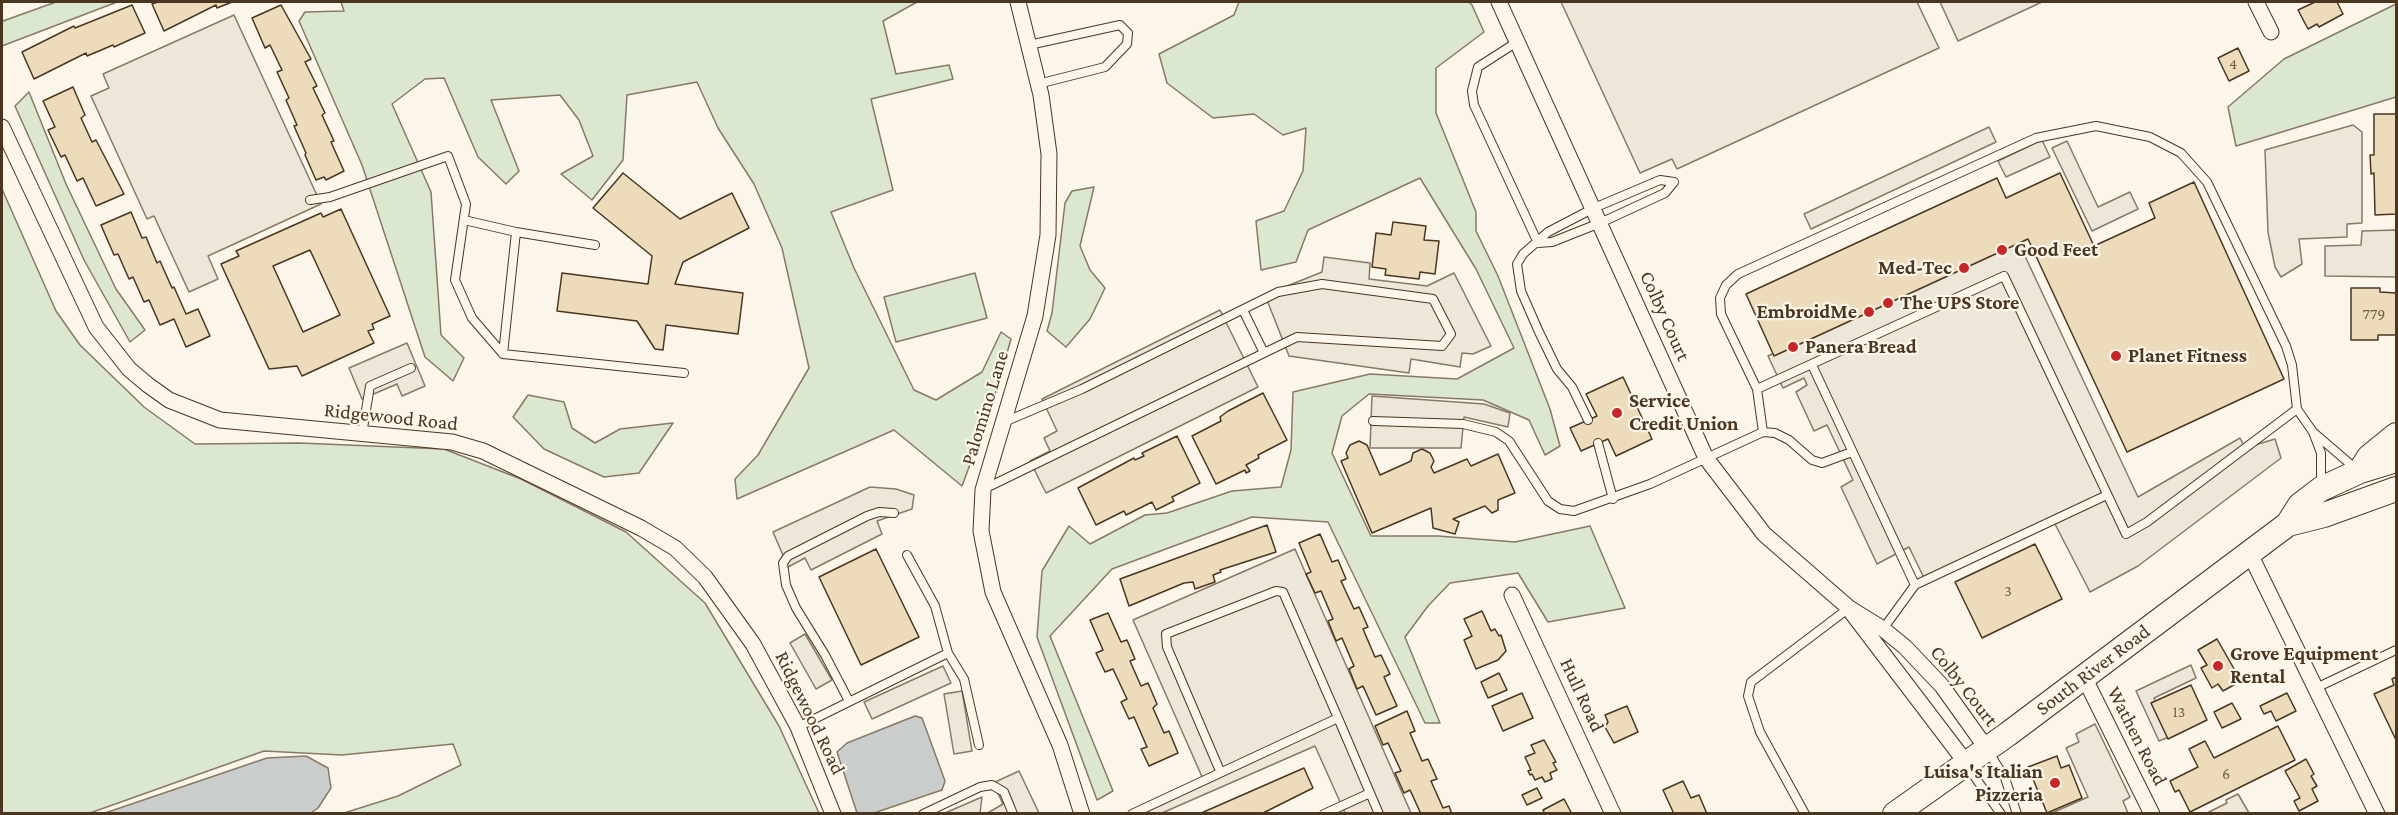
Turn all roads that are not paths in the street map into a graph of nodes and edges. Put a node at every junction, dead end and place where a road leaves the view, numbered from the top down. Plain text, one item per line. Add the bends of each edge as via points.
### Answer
1 (1018, 2) edge
2 (1499, 2) edge
3 (2256, 2) edge
4 (2271, 32) dead end
5 (1517, 41) junction
6 (1029, 45) junction
7 (1038, 84) junction
8 (2, 128) edge
9 (310, 200) dead end
10 (1594, 208) junction
11 (464, 220) junction
12 (1600, 223) junction
13 (516, 232) junction
14 (1538, 243) junction
15 (595, 245) dead end
16 (1243, 310) junction
17 (1264, 353) junction
18 (503, 354) junction
19 (1812, 366) junction
20 (411, 368) dead end
21 (684, 374) dead end
22 (1757, 389) junction
23 (2297, 409) junction
24 (1588, 420) dead end
25 (1373, 421) dead end
26 (1004, 422) junction
27 (1763, 432) junction
28 (2313, 432) junction
29 (362, 434) junction
30 (2397, 435) edge
31 (1598, 443) dead end
32 (1852, 452) junction
33 (1706, 458) junction
34 (2397, 460) edge
35 (2360, 471) junction
36 (2321, 489) junction
37 (2397, 489) edge
38 (983, 490) junction
39 (2106, 495) junction
40 (1613, 499) junction
41 (894, 513) dead end
42 (2288, 524) junction
43 (2249, 552) junction
44 (907, 555) dead end
45 (1915, 585) junction
46 (1512, 595) dead end
47 (1849, 608) junction
48 (1883, 629) junction
49 (2397, 650) edge
50 (948, 653) junction
51 (2084, 677) junction
52 (2316, 688) junction
53 (849, 701) junction
54 (1338, 718) junction
55 (798, 727) junction
56 (979, 745) dead end
57 (1987, 749) junction
58 (1966, 764) junction
59 (1220, 771) junction
60 (1370, 793) junction
61 (833, 813) edge
62 (923, 813) edge
63 (1013, 813) edge
64 (1082, 813) edge
65 (1132, 813) edge
66 (1324, 813) edge
67 (1379, 813) edge
68 (1613, 813) edge
69 (1805, 813) edge
70 (1895, 813) edge
71 (2001, 813) edge
72 (2017, 813) edge
73 (2152, 813) edge
74 (2377, 813) edge

1 - 6 street, Palomino Lane
2 - 5 street, Colby Court
3 - 4 street
5 - 10 street, Colby Court
5 - 14 lane via 1478,66 1472,91 1474,105
6 - 7 street, Palomino Lane
6 - 7 lane via 1120,25 1128,33 1127,44 1105,67
7 - 26 street, Palomino Lane via 1049,154 1048,236 1035,316
8 - 29 street, Ridgewood Road via 96,327 123,362 148,385 169,400 220,420
9 - 11 lane via 330,197 448,156 466,204
10 - 12 street, Colby Court
10 - 12 lane via 1660,180 1674,182 1665,193
10 - 14 lane via 1548,232
11 - 13 lane
11 - 18 lane via 455,280 472,318
12 - 14 lane via 1552,242
12 - 33 street, Colby Court
13 - 15 lane
13 - 18 lane
14 - 24 lane via 1522,254 1517,264 1521,291 1557,369 1572,387
16 - 17 lane
16 - 17 lane via 1278,292 1322,284 1433,299 1451,334 1442,346 1297,337
16 - 26 lane
17 - 38 lane
18 - 21 lane
19 - 22 lane
19 - 32 lane
19 - 39 lane via 2004,276
20 - 29 lane via 370,386
22 - 23 lane via 1721,314 1720,298 1738,274 2036,138 2096,126 2150,137 2181,153 2207,182 2286,346
22 - 27 lane
23 - 28 lane
23 - 39 lane via 2126,534
25 - 40 lane via 1463,424 1496,432 1509,441 1548,501 1560,509 1574,511
26 - 38 street, Palomino Lane
27 - 32 lane via 1782,436 1812,460 1822,463
27 - 33 lane
28 - 35 lane
28 - 36 lane via 2321,453
29 - 55 street, Ridgewood Road via 452,442 483,451 675,548 730,610
30 - 35 main road via 2369,457
31 - 40 lane
32 - 45 lane
33 - 40 lane
33 - 47 street, Colby Court via 1764,534
34 - 35 main road, South River Road
35 - 36 main road, South River Road
36 - 42 main road, South River Road via 2300,505
37 - 42 main road, South River Road
38 - 64 street, Palomino Lane via 981,531 993,592 1060,745
39 - 45 lane
41 - 53 lane via 867,516 788,556 783,563 786,585 796,608
42 - 43 main road, South River Road
43 - 51 main road, South River Road
43 - 52 street
44 - 50 lane via 935,606
45 - 48 lane
46 - 68 street, Hull Road
47 - 48 street, Colby Court
47 - 58 street, Colby Court
47 - 69 lane via 1751,682 1748,696 1760,732
48 - 57 street, Colby Court via 1942,686
49 - 52 lane
50 - 53 lane
50 - 56 lane via 964,679
51 - 57 main road, South River Road
51 - 73 street, Wathen Road
52 - 74 street
53 - 55 lane
54 - 59 lane
54 - 59 lane via 1282,592 1166,634 1167,647
54 - 60 lane
55 - 61 street, Ridgewood Road
57 - 58 main road, South River Road
57 - 72 lane via 2005,778
58 - 70 main road, South River Road
58 - 71 lane
59 - 65 lane
60 - 66 lane
60 - 67 lane
62 - 63 lane via 992,785 1004,792

